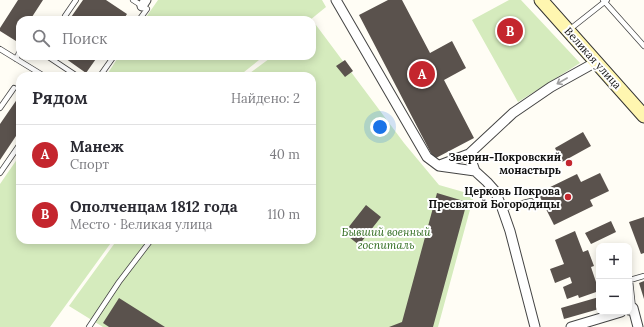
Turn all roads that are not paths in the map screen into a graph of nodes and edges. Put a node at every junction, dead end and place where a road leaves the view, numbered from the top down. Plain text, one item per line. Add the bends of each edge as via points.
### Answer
1 (76, 0) edge
2 (133, 0) edge
3 (336, 0) edge
4 (541, 0) edge
5 (605, 1) edge
6 (144, 3) edge
7 (65, 16) dead end
8 (142, 16) edge
9 (568, 31) junction
10 (644, 46) edge
11 (0, 49) edge
12 (16, 59) edge
13 (18, 60) edge
14 (53, 60) edge
15 (111, 60) edge
16 (596, 62) junction
17 (37, 72) edge
18 (71, 72) edge
19 (103, 72) edge
20 (14, 88) dead end
21 (0, 108) edge
22 (644, 116) edge
23 (16, 150) edge
24 (469, 154) junction
25 (439, 166) junction
26 (475, 171) junction
27 (0, 173) edge
28 (531, 201) dead end
29 (502, 208) junction
30 (149, 244) edge
31 (644, 276) edge
32 (632, 279) edge
33 (632, 312) edge
34 (611, 315) edge
35 (89, 327) edge
36 (535, 327) edge
37 (571, 327) edge
38 (638, 327) edge

1 - 7 lane
2 - 6 lane
3 - 25 street via 427,157
4 - 9 main road, Великая улица
5 - 9 lane
5 - 10 lane
6 - 8 lane via 147,10
9 - 16 main road, Великая улица
11 - 12 lane
13 - 17 lane
14 - 18 lane
15 - 19 lane
16 - 22 main road, Великая улица
16 -> 24 street via 551,87 513,113
20 - 21 lane
23 - 27 lane
24 - 25 street
24 - 26 street
25 - 26 street
26 - 29 street via 495,191
28 - 29 lane
29 - 36 street
30 - 35 lane
31 - 32 lane
33 - 38 street
34 - 37 street

